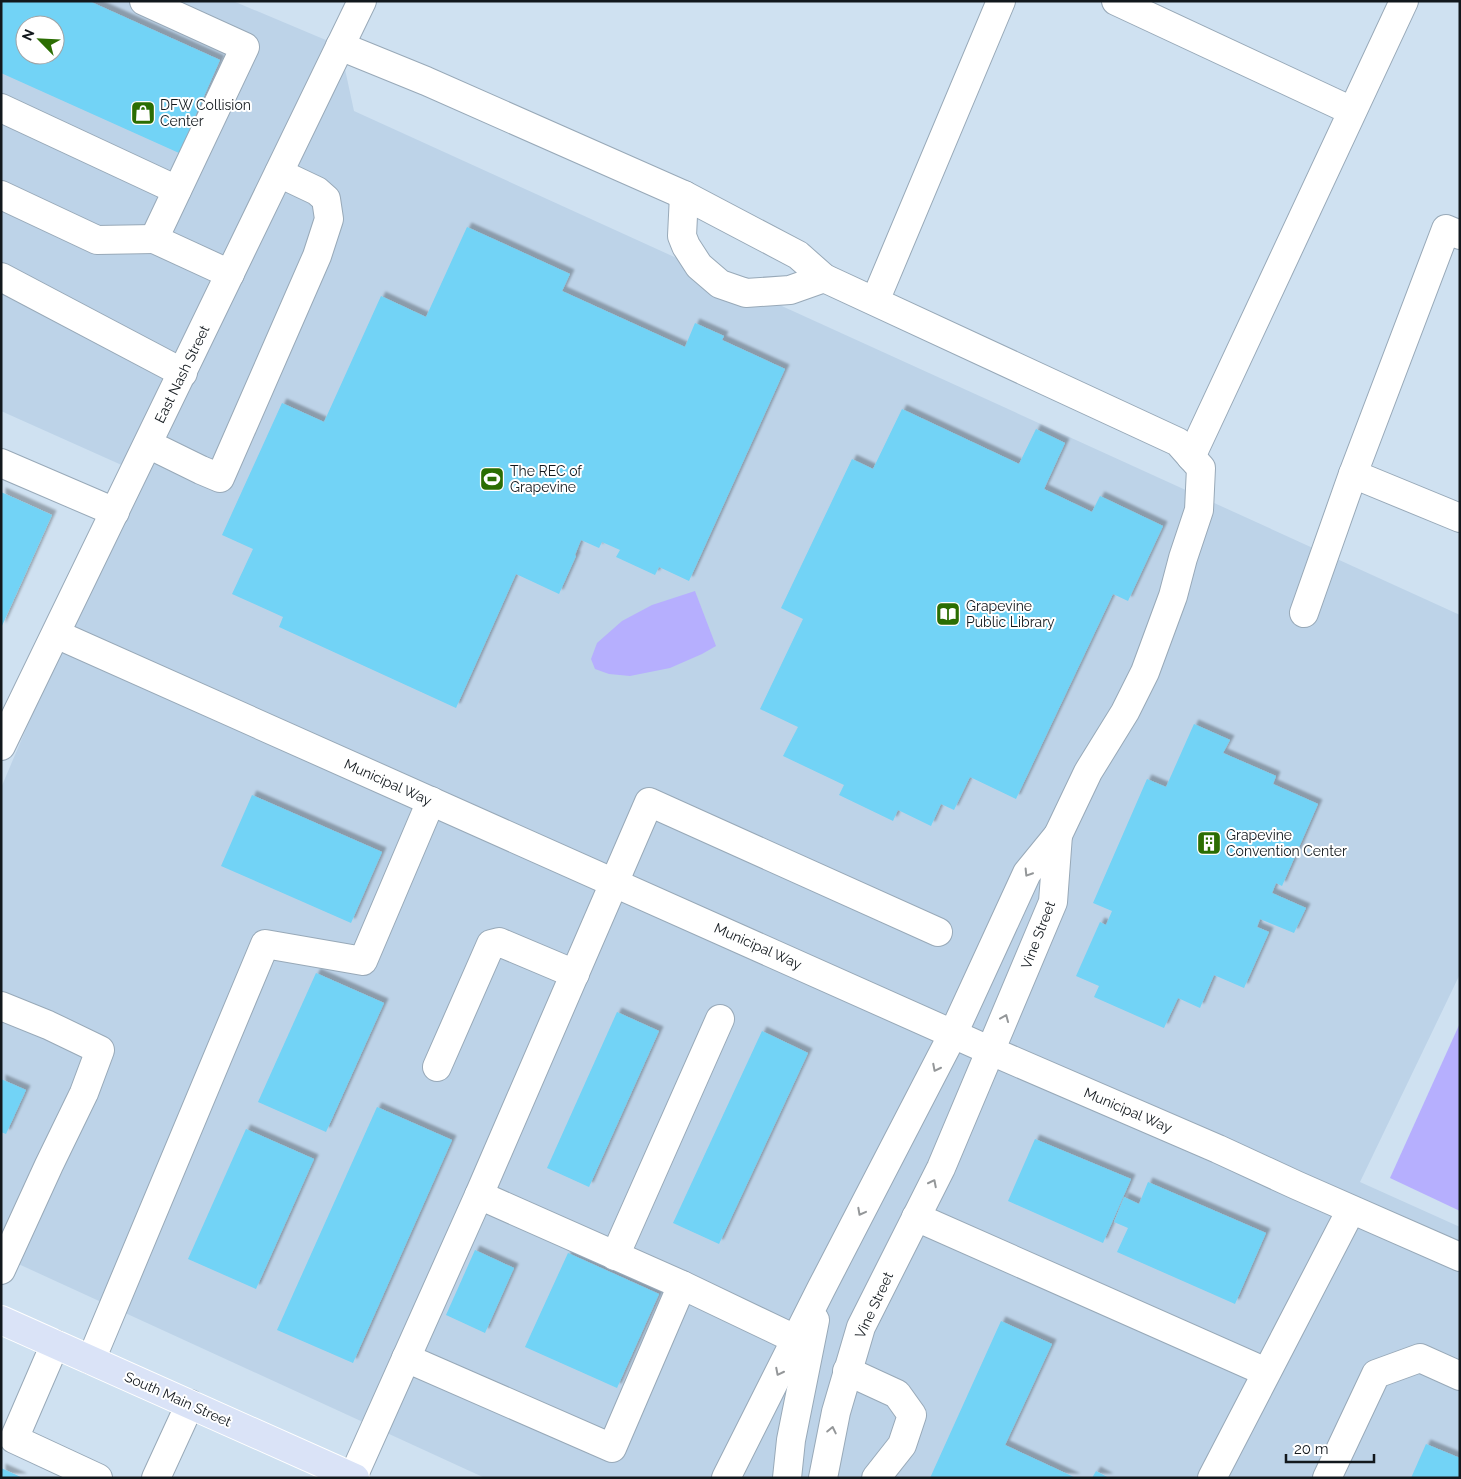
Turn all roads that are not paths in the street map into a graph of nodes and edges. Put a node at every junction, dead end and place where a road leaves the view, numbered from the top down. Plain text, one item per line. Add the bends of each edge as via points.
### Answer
1 (144, 1) edge
2 (362, 1) edge
3 (1002, 1) edge
4 (1116, 1) edge
5 (1404, 1) edge
6 (340, 46) junction
7 (1, 108) edge
8 (1352, 110) junction
9 (279, 173) junction
10 (177, 190) junction
11 (684, 195) junction
12 (1, 196) edge
13 (1460, 235) edge
14 (154, 239) junction
15 (230, 274) junction
16 (1, 277) edge
17 (824, 278) junction
18 (875, 301) junction
19 (182, 373) junction
20 (148, 444) junction
21 (1191, 457) junction
22 (1, 464) edge
23 (1353, 474) junction
24 (115, 512) junction
25 (1460, 518) edge
26 (1304, 613) dead end
27 (56, 634) junction
28 (1, 746) edge
29 (431, 801) junction
30 (1058, 835) junction
31 (614, 882) junction
32 (938, 932) dead end
33 (575, 974) junction
34 (1, 1006) edge
35 (720, 1019) dead end
36 (953, 1034) junction
37 (991, 1051) junction
38 (437, 1067) dead end
39 (479, 1195) junction
40 (1352, 1210) junction
41 (916, 1216) junction
42 (615, 1256) junction
43 (1460, 1257) edge
44 (1, 1270) edge
45 (682, 1285) junction
46 (821, 1289) junction
47 (1, 1320) edge
48 (795, 1339) junction
49 (55, 1344) junction
50 (406, 1358) junction
51 (92, 1360) junction
52 (847, 1371) junction
53 (1266, 1372) junction
54 (1460, 1376) edge
55 (190, 1404) junction
56 (354, 1477) edge
57 (98, 1478) edge
58 (156, 1478) edge
59 (726, 1478) edge
60 (787, 1478) edge
61 (822, 1478) edge
62 (876, 1478) edge
63 (1212, 1478) edge
64 (1327, 1478) edge

1 - 10 street via 245,47
2 - 6 street, East Nash Street
3 - 18 street
4 - 8 street
5 - 8 street
6 - 9 street, East Nash Street
6 - 11 street
7 - 10 street
8 - 21 street
9 - 15 street, East Nash Street
9 - 20 street via 317,191 326,199 329,219 317,256 220,478
10 - 14 street
11 - 17 street via 798,254
11 - 17 street via 682,236 686,246 699,266 720,284 746,293 790,290
12 - 14 street via 97,240
13 - 23 street via 1446,229
14 - 15 street
15 - 19 street, East Nash Street
16 - 19 street
17 - 18 street
18 - 21 street via 1178,442
19 - 20 street, East Nash Street
20 - 24 street, East Nash Street
21 - 30 street via 1201,468 1199,510 1173,596 1145,672 1088,772
22 - 24 street
23 - 25 street
23 - 26 street
24 - 27 street, East Nash Street
27 - 28 street, East Nash Street
27 - 29 street, Municipal Way
29 - 31 street, Municipal Way
29 - 51 street via 363,961 265,944
30 -> 36 street via 1027,873
37 -> 30 street, Vine Street via 1053,902
31 - 32 street via 649,802
31 - 33 street
31 - 36 street, Municipal Way
33 - 38 street via 499,942 491,944
33 - 39 street
34 - 44 street via 100,1050 84,1093
35 - 42 street
36 - 37 street, Municipal Way
36 -> 46 street
37 - 40 street, Municipal Way
41 -> 37 street, Vine Street via 941,1168
39 - 42 street
39 - 50 street
40 - 43 street, Municipal Way
40 - 53 street
41 - 52 street, Vine Street via 862,1327
41 - 53 street
42 - 45 street
45 - 48 street
45 - 50 street via 612,1448
46 - 48 street
46 - 60 street via 791,1440
47 - 49 main road, South Main Street
48 -> 59 street
49 - 51 main road, South Main Street
49 - 57 street via 14,1439
50 - 56 street
51 - 55 main road, South Main Street
61 -> 52 street, Vine Street
52 - 62 street via 897,1394 912,1415 902,1445
53 - 63 street
54 - 64 street via 1420,1358 1376,1374
55 - 56 main road, South Main Street
55 - 58 street

